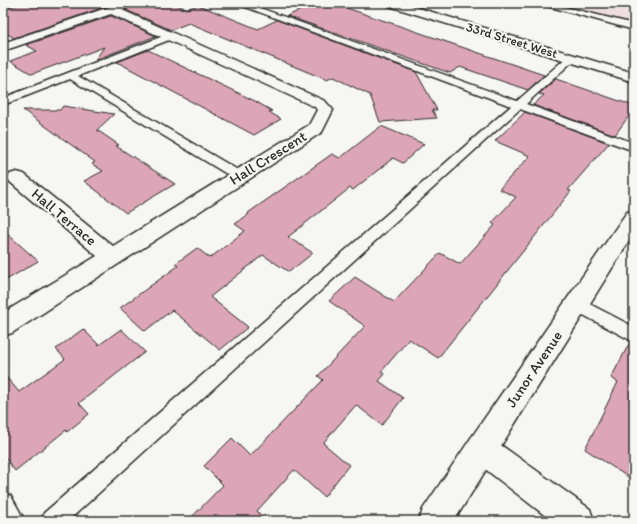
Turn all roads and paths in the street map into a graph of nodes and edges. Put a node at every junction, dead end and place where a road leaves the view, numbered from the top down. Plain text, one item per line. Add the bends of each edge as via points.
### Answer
1 (10, 3) edge
2 (133, 3) edge
3 (239, 3) edge
4 (390, 3) edge
5 (540, 3) edge
6 (3, 5) edge
7 (111, 10) junction
8 (634, 27) edge
9 (171, 36) junction
10 (3, 46) edge
11 (571, 58) junction
12 (72, 76) junction
13 (634, 78) edge
14 (3, 102) edge
15 (518, 105) junction
16 (634, 147) edge
17 (238, 176) junction
18 (17, 178) dead end
19 (634, 217) edge
20 (111, 256) junction
21 (578, 304) junction
22 (3, 326) edge
23 (634, 334) edge
24 (481, 448) junction
25 (3, 504) edge
26 (14, 521) edge
27 (52, 521) edge
28 (435, 521) edge
29 (578, 521) edge

1 - 6 lane
2 - 7 street
3 - 15 lane
4 - 11 street, 33rd Street West
5 - 8 lane
7 - 9 street, Hall Crescent
7 - 10 street
9 - 12 lane
9 - 17 street, Hall Crescent via 320,104 325,110 316,128
11 - 13 street, 33rd Street West
11 - 15 lane
12 - 14 lane
12 - 17 lane
15 - 16 lane
15 - 27 lane
17 - 20 street, Hall Crescent
18 - 20 street, Hall Terrace
19 - 21 street, Junor Avenue
20 - 22 street, Hall Crescent
21 - 23 lane
21 - 24 street, Junor Avenue
24 - 28 street, Junor Avenue
24 - 29 street
25 - 26 lane

